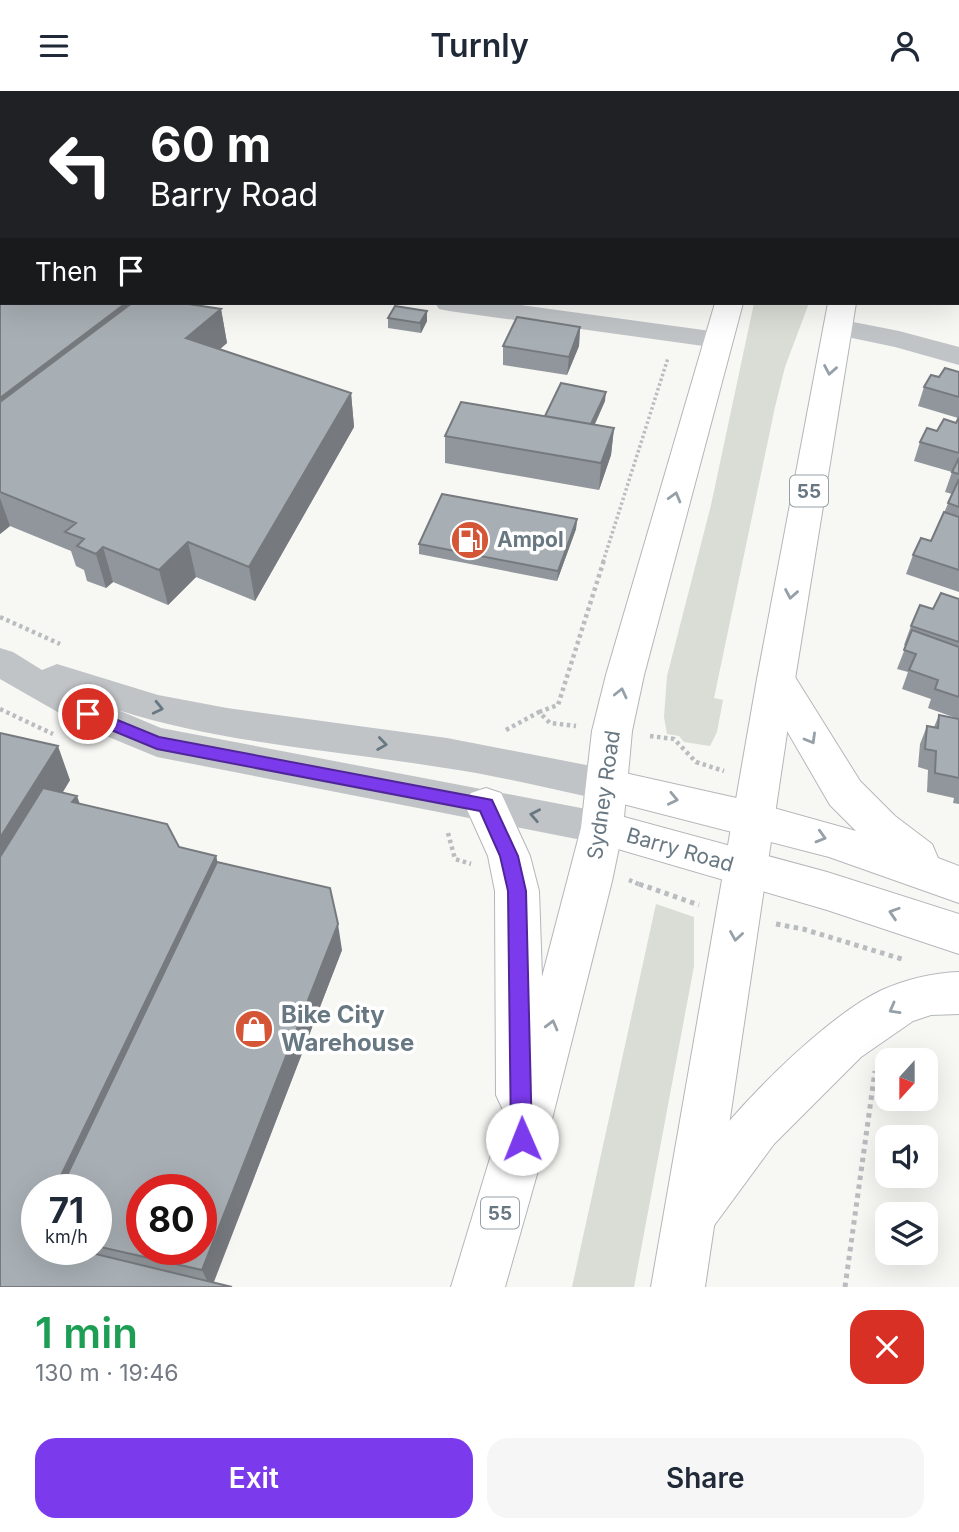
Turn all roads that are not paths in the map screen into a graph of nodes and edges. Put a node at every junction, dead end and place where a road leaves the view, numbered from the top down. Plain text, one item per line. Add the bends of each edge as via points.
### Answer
1 (464, 305) edge
2 (728, 305) edge
3 (840, 315) edge
4 (718, 340) junction
5 (959, 356) edge
6 (0, 659) edge
7 (776, 680) junction
8 (486, 805) junction
9 (604, 806) junction
10 (756, 817) junction
11 (747, 869) junction
12 (951, 881) edge
13 (959, 934) edge
14 (945, 993) edge
15 (522, 1139) junction
16 (690, 1216) junction
17 (478, 1287) edge
18 (678, 1287) edge

1 - 4 street
2 - 4 main road, Sydney Road / 55
3 - 5 street
3 -> 7 main road, 55
9 -> 4 main road, Sydney Road / 55 via 612,731 625,675
6 - 8 street, Barry Road via 50,694 106,724 157,743
6 -> 9 street, Barry Road via 158,709 447,753
7 - 10 main road, 55
7 -> 12 main road via 845,793 880,828
9 -> 8 street, Barry Road
8 - 15 main road via 509,856 517,891
9 -> 10 main road, Barry Road
9 - 11 main road, Barry Road
15 -> 9 main road, Sydney Road / 55
10 - 11 main road, 55
10 -> 12 main road, Barry Road
13 -> 11 main road, Barry Road
11 -> 16 main road, 55
14 -> 16 main road via 897,1006 844,1041 756,1127
15 - 17 main road, Sydney Road / 55
16 - 18 main road, 55

